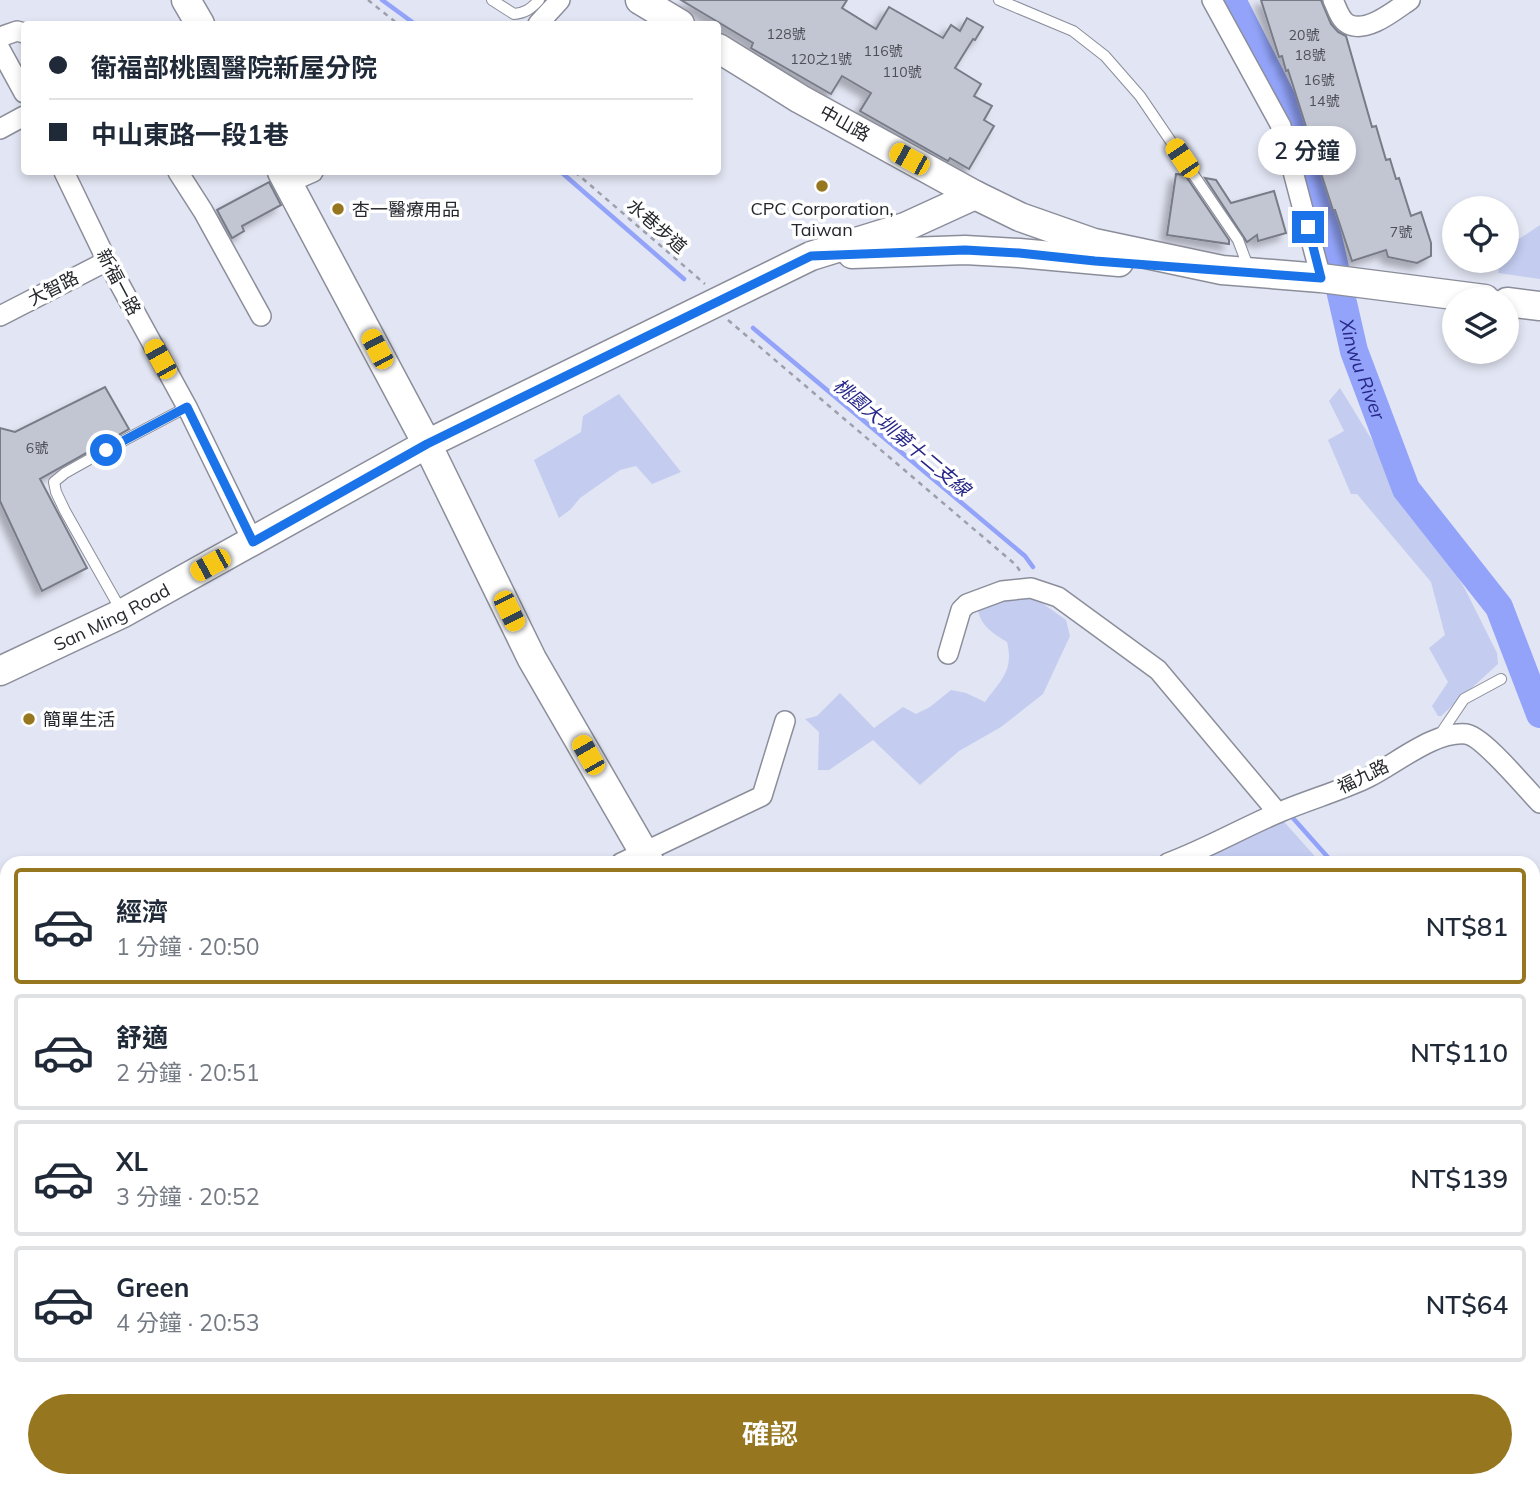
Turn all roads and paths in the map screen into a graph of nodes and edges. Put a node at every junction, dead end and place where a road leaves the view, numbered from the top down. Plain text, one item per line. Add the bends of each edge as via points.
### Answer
1 (186, 0) edge
2 (368, 0) edge
3 (492, 0) edge
4 (539, 0) edge
5 (560, 0) edge
6 (640, 0) edge
7 (999, 0) edge
8 (1212, 0) edge
9 (1333, 0) edge
10 (1410, 0) edge
11 (198, 21) edge
12 (394, 21) edge
13 (541, 21) edge
14 (675, 21) edge
15 (21, 32) edge
16 (0, 37) edge
17 (0, 49) edge
18 (721, 50) edge
19 (21, 88) edge
20 (21, 118) edge
21 (0, 129) edge
22 (65, 175) edge
23 (180, 175) edge
24 (294, 175) edge
25 (578, 175) edge
26 (975, 195) junction
27 (811, 256) junction
28 (107, 261) junction
29 (1222, 270) junction
30 (1250, 272) junction
31 (1322, 278) junction
32 (1442, 294) edge
33 (717, 303) junction
34 (1519, 303) edge
35 (1540, 306) edge
36 (0, 316) edge
37 (261, 316) dead end
38 (187, 407) junction
39 (427, 444) junction
40 (253, 542) junction
41 (1031, 589) junction
42 (123, 612) junction
43 (948, 654) dead end
44 (0, 671) edge
45 (1501, 679) dead end
46 (785, 721) dead end
47 (1437, 739) junction
48 (1540, 803) edge
49 (1278, 813) junction
50 (637, 856) edge
51 (645, 856) edge
52 (1187, 856) edge

1 - 11 main road
2 - 12 path
3 - 4 lane via 513,14 523,13
5 - 13 street
6 - 14 main road
7 - 30 lane via 1073,31 1105,56 1140,96 1238,240
8 - 31 street via 1281,126
9 - 10 street via 1341,18 1359,26 1372,24
15 - 16 street
17 - 19 street
18 - 26 main road, 中山路
20 - 21 street
22 - 28 street, 新福一路
23 - 37 street
24 - 39 main road
25 - 33 path, 水巷步道
26 - 27 main road, San Ming Road via 905,227
26 - 29 main road, 中山路 via 1020,217 1094,243
27 - 29 main road via 965,250
27 - 33 main road, San Ming Road
28 - 36 street, 大智路
28 - 38 street, 新福一路
29 - 30 main road
30 - 31 main road
31 - 32 main road
33 - 39 main road, San Ming Road
33 - 41 path, 水巷步道 via 1016,565
34 - 35 main road
38 - 40 street, 新福一路
38 - 42 lane via 54,482 65,511
39 - 40 main road, San Ming Road
39 - 50 main road via 532,659
40 - 42 main road, San Ming Road
41 - 43 street via 1002,591 967,604
41 - 49 street via 1058,597 1158,670
42 - 44 main road, San Ming Road
45 - 47 lane via 1464,699
46 - 51 street via 762,796
47 - 48 street, 福九路 via 1467,734 1476,738
47 - 49 street, 福九路 via 1366,779
49 - 52 street, 福九路

